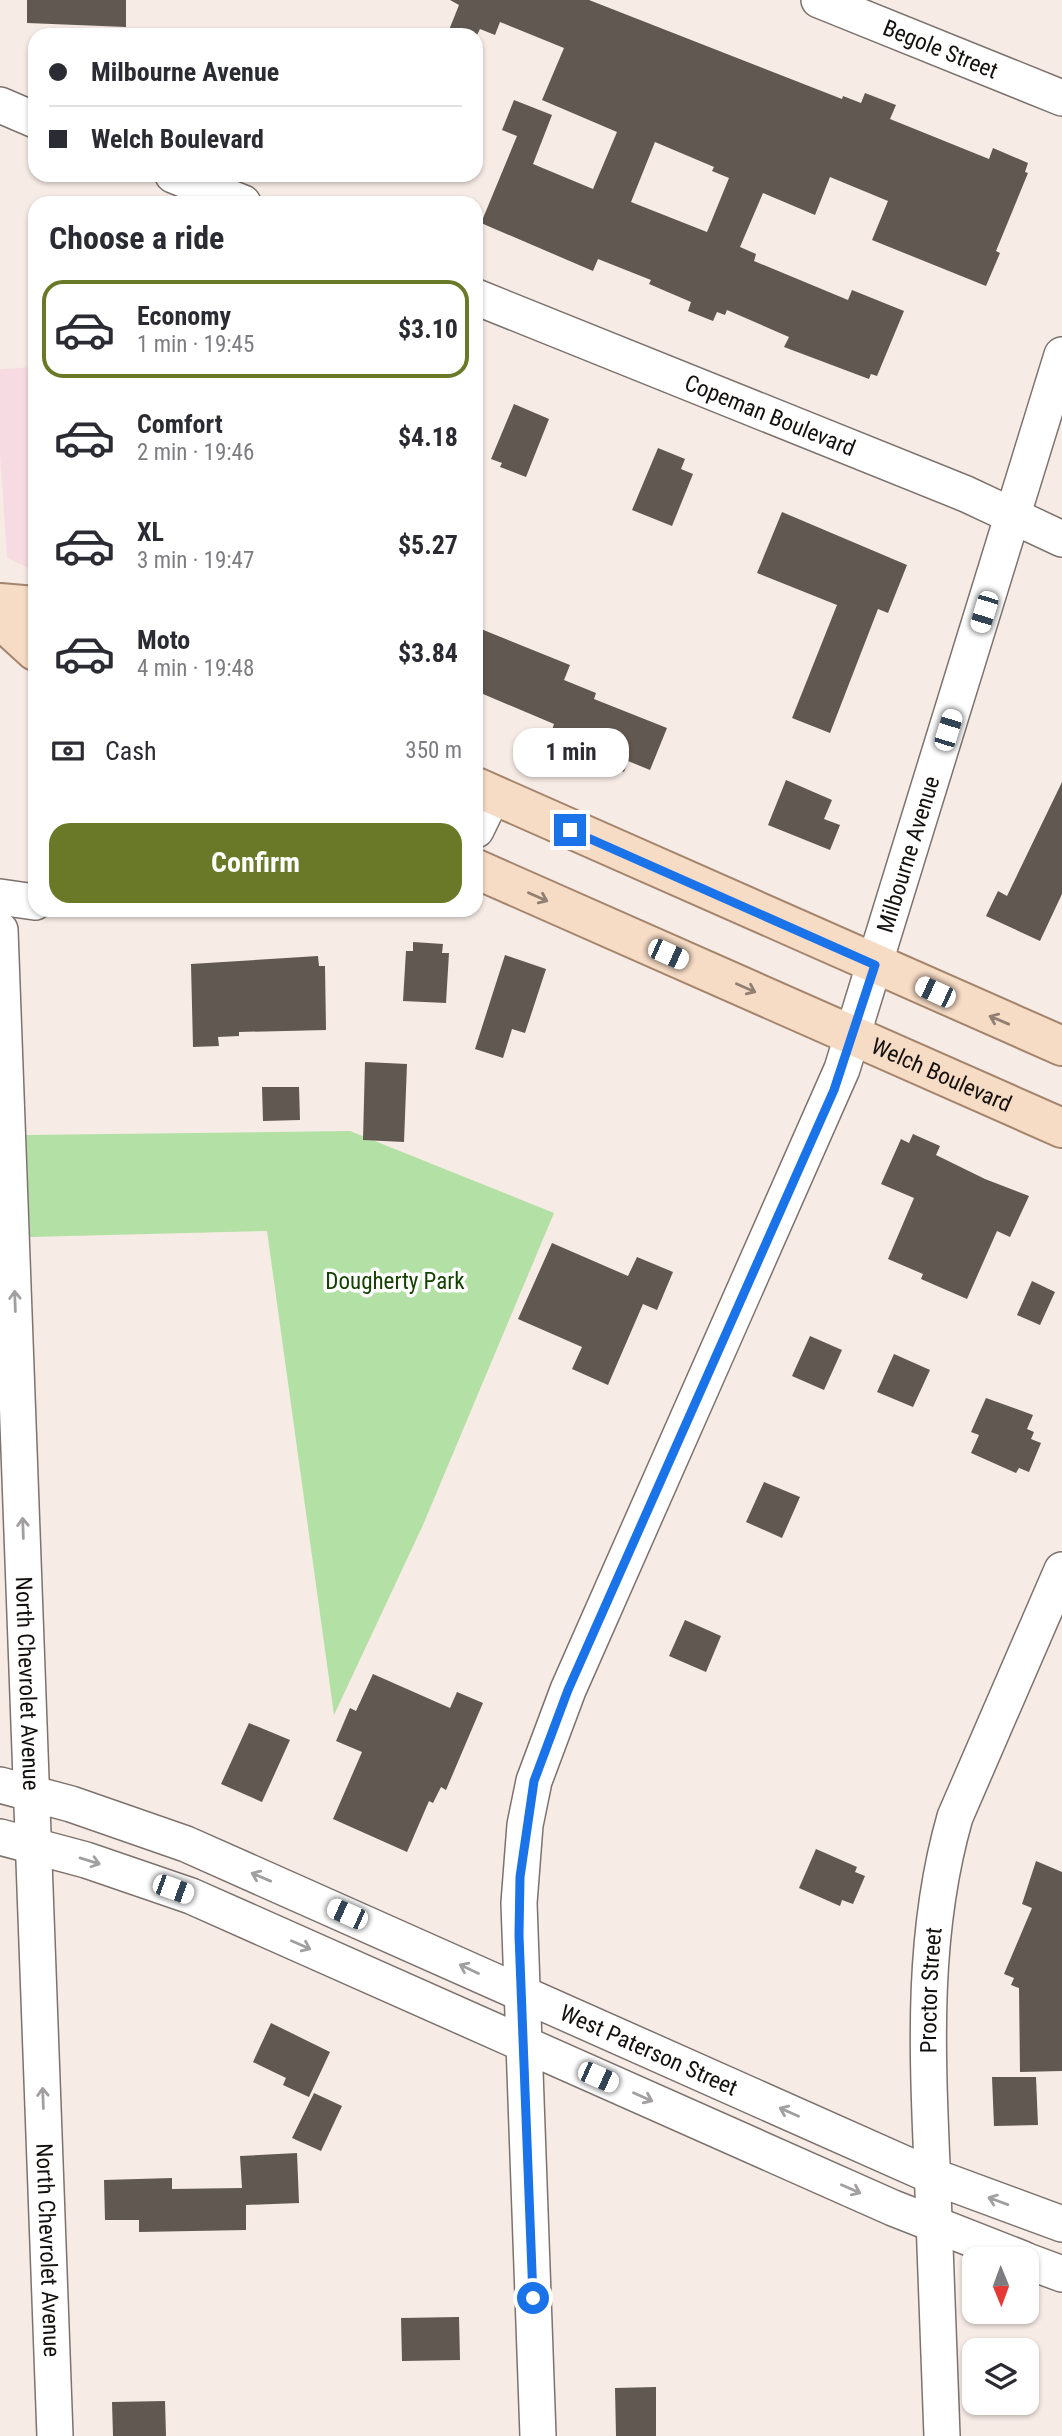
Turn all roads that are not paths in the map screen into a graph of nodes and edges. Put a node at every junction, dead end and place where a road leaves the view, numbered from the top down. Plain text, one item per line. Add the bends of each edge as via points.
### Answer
1 (819, 0) edge
2 (1062, 97) edge
3 (0, 105) edge
4 (28, 117) edge
5 (190, 182) edge
6 (226, 196) edge
7 (483, 300) edge
8 (1062, 355) edge
9 (1013, 516) junction
10 (1062, 539) edge
11 (0, 603) edge
12 (28, 605) edge
13 (0, 619) edge
14 (28, 645) edge
15 (484, 791) edge
16 (483, 872) edge
17 (0, 897) edge
18 (28, 901) edge
19 (0, 930) edge
20 (875, 965) junction
21 (853, 1036) junction
22 (1062, 1046) edge
23 (1062, 1128) edge
24 (1062, 1570) edge
25 (16, 1789) edge
26 (0, 1837) edge
27 (34, 1845) junction
28 (521, 1992) junction
29 (524, 2044) junction
30 (932, 2176) junction
31 (1062, 2224) edge
32 (934, 2225) junction
33 (991, 2247) edge
34 (1040, 2266) edge
35 (1062, 2274) edge
36 (55, 2436) edge
37 (538, 2436) edge
38 (942, 2436) edge

1 - 2 street, Begole Street
3 - 4 street
5 - 6 street
7 - 9 street, Copeman Boulevard
8 - 9 street, Milbourne Avenue
9 - 10 street, Copeman Boulevard
9 - 20 street, Milbourne Avenue
11 - 12 main road
13 - 14 main road
15 - 20 main road
16 -> 21 main road, Welch Boulevard
17 - 18 street
25 -> 19 street, North Chevrolet Avenue
20 - 21 street, Milbourne Avenue
22 -> 20 main road
21 - 23 main road, Welch Boulevard
21 - 28 street, Milbourne Avenue via 834,1090 542,1755 529,1803 520,1877
24 - 30 street, Proctor Street via 968,1784 944,1860 927,1988
25 - 27 street, North Chevrolet Avenue
28 -> 25 street, West Paterson Street via 186,1844
26 - 27 street, West Paterson Street
27 -> 29 street, West Paterson Street via 191,1896
36 -> 27 street, North Chevrolet Avenue
28 - 29 street, Milbourne Avenue
30 -> 28 street, West Paterson Street
29 -> 32 street, West Paterson Street
29 - 37 street, Milbourne Avenue
31 -> 30 street, West Paterson Street
30 - 32 street, Proctor Street
32 - 33 street, West Paterson Street
32 - 38 street, Proctor Street
34 - 35 street, West Paterson Street

